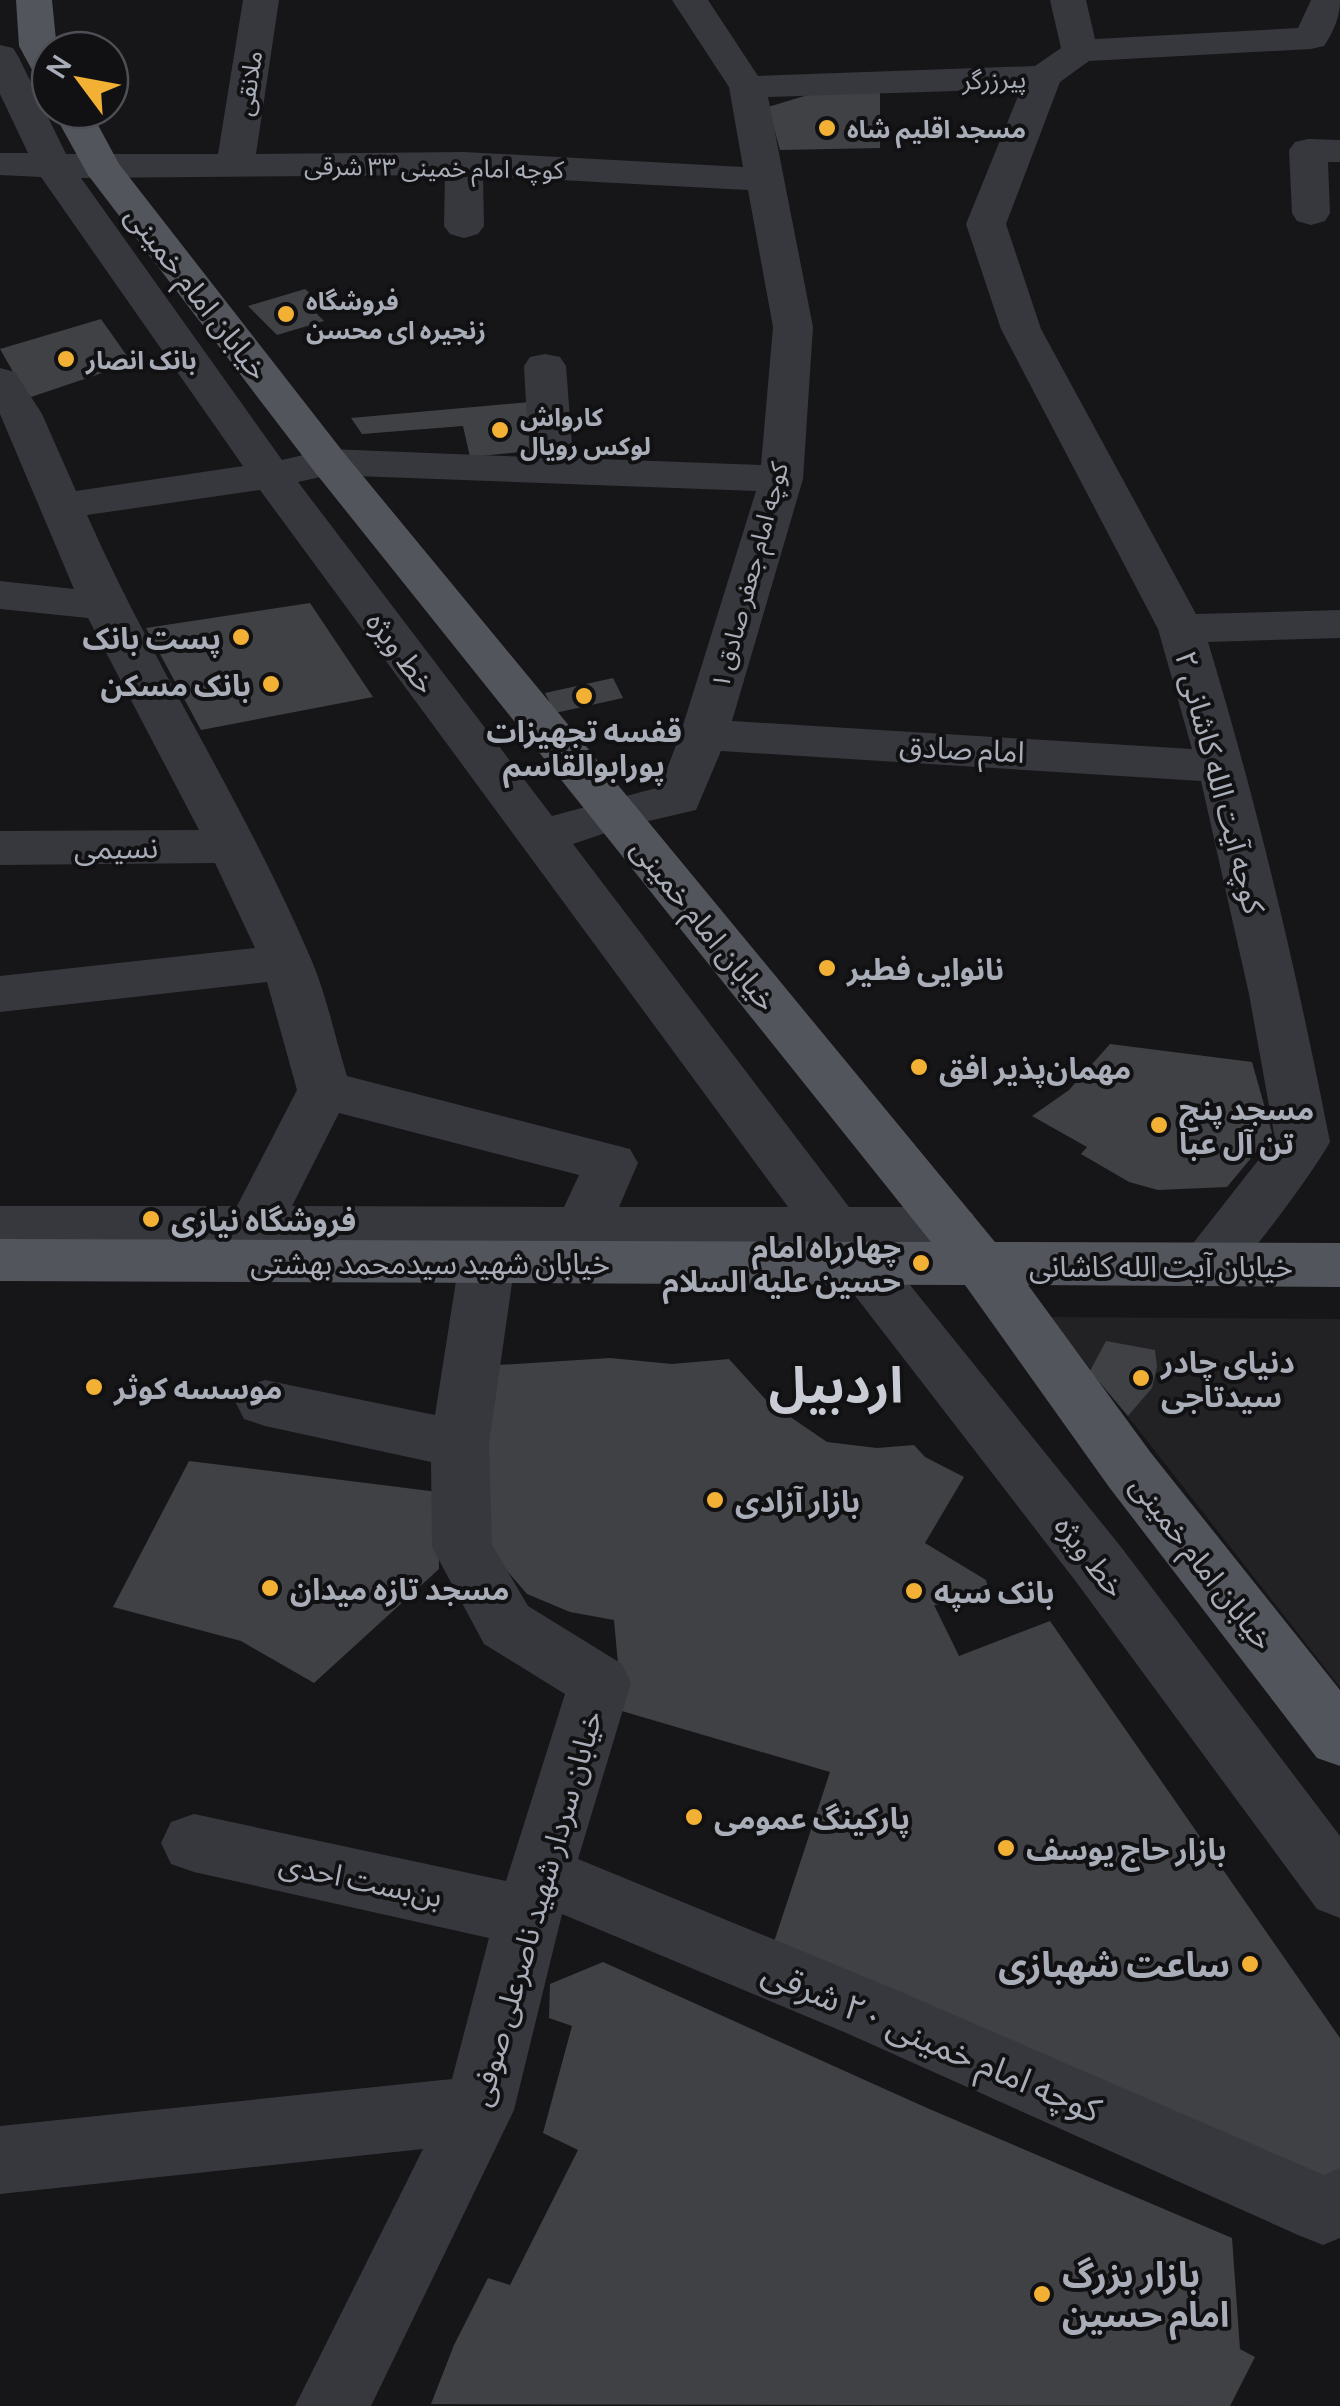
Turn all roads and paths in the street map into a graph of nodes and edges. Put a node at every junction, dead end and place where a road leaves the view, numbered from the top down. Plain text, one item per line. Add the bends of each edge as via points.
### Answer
1 (34, 0) edge
2 (261, 0) edge
3 (690, 0) edge
4 (1068, 0) edge
5 (1329, 0) edge
6 (35, 30) edge
7 (1326, 38) edge
8 (0, 56) edge
9 (1062, 64) junction
10 (747, 87) junction
11 (82, 130) edge
12 (1340, 151) edge
13 (464, 162) junction
14 (0, 164) edge
15 (235, 165) junction
16 (53, 166) junction
17 (102, 167) junction
18 (766, 180) junction
19 (1311, 214) dead end
20 (464, 226) dead end
21 (545, 366) dead end
22 (0, 381) edge
23 (329, 462) junction
24 (552, 473) junction
25 (271, 475) junction
26 (781, 480) junction
27 (61, 506) junction
28 (0, 595) edge
29 (104, 606) junction
30 (1340, 624) edge
31 (1180, 630) junction
32 (704, 734) junction
33 (1221, 764) junction
34 (614, 813) junction
35 (540, 838) junction
36 (232, 846) junction
37 (0, 848) edge
38 (287, 962) junction
39 (0, 994) edge
40 (324, 1090) junction
41 (1320, 1116) edge
42 (0, 1227) edge
43 (245, 1245) junction
44 (575, 1246) junction
45 (847, 1246) junction
46 (967, 1246) junction
47 (0, 1260) edge
48 (488, 1262) junction
49 (1204, 1265) junction
50 (1340, 1265) edge
51 (265, 1403) dead end
52 (460, 1444) junction
53 (1340, 1738) edge
54 (194, 1843) dead end
55 (1340, 1888) edge
56 (534, 1895) junction
57 (479, 2110) junction
58 (0, 2160) edge
59 (1331, 2206) edge
60 (332, 2406) edge

1 - 6 main road
2 - 15 street, ملانقی
3 - 10 street, کوچه امام جعفر صادق ۱
4 - 9 street
5 - 7 street, پیرزرگر
7 - 9 street, پیرزرگر
8 - 16 street, خط ویژه
9 - 10 street, پیرزرگر
9 - 31 street, کوچه آیت الله کاشانی ۲ via 986,224 1022,329
10 - 18 street, کوچه امام جعفر صادق ۱
11 - 17 main road, خیابان امام خمینی
12 - 19 street via 1308,150
13 - 15 street, کوچه امام خمینی ۳۳ شرقی
13 - 18 street, کوچه امام خمینی ۳۳ شرقی
13 - 20 street
14 - 16 street, کوچه امام خمینی ۳۳ شرقی
15 - 17 street, کوچه امام خمینی ۳۳ شرقی
16 - 17 street, کوچه امام خمینی ۳۳ شرقی
16 - 25 street, خط ویژه
17 - 23 main road, خیابان امام خمینی
18 - 26 street, کوچه امام جعفر صادق ۱ via 792,326
21 - 24 street
22 - 27 street
23 - 24 street
23 - 25 street
23 - 34 main road, خیابان امام خمینی
24 - 26 street
25 - 27 street
25 - 35 street, خط ویژه
26 - 32 street, کوچه امام جعفر صادق ۱
27 - 29 street
28 - 29 street
29 - 36 street
30 - 31 street
31 - 33 street, کوچه آیت الله کاشانی ۲
32 - 33 street
32 - 34 street, کوچه امام جعفر صادق ۱ via 679,799
33 - 41 street, کوچه آیت الله کاشانی ۲ via 1275,994
34 - 35 street
34 - 46 main road, خیابان امام خمینی
35 - 45 street, خط ویژه
36 - 37 street, نسیمی
36 - 38 street
38 - 39 street
38 - 40 street
40 - 43 street
40 - 44 street via 611,1163
41 - 49 street, کوچه آیت الله کاشانی ۲
42 - 43 street
43 - 44 street
43 - 47 main road, خیابان شهید سیدمحمد بهشتی
43 - 48 main road, خیابان شهید سیدمحمد بهشتی
44 - 45 main road, خیابان شهید سیدمحمد بهشتی
44 - 48 main road, خیابان شهید سیدمحمد بهشتی
45 - 46 main road, خیابان شهید سیدمحمد بهشتی
45 - 55 street, خط ویژه via 1099,1565
46 - 49 main road, خیابان آیت الله کاشانی
46 - 53 main road, خیابان امام خمینی via 1130,1470
48 - 52 street, خیابان سردار شهید ناصرعلی صوفی
49 - 50 main road, خیابان آیت الله کاشانی
51 - 52 street
52 - 56 street, خیابان سردار شهید ناصرعلی صوفی via 462,1548 506,1625 600,1684
54 - 56 street, بن‌بست احدی
56 - 57 street, خیابان سردار شهید ناصرعلی صوفی
56 - 59 street, کوچه امام خمینی ۲۰ شرقی via 868,2010
57 - 58 street
57 - 60 street, خیابان سردار شهید ناصرعلی صوفی

